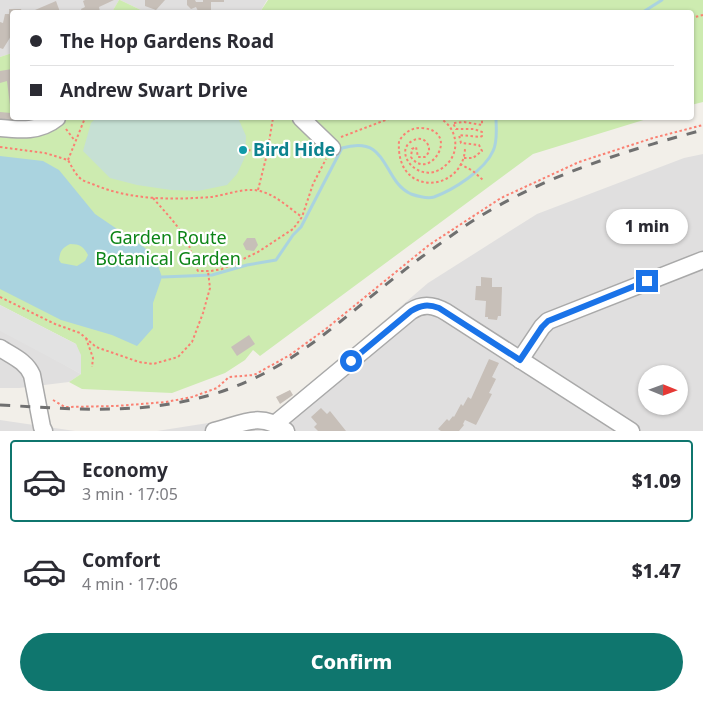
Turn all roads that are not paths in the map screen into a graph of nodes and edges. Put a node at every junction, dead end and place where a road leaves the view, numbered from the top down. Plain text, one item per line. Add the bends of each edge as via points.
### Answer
1 (60, 120) edge
2 (304, 120) edge
3 (0, 128) edge
4 (332, 148) road end
5 (703, 260) edge
6 (0, 348) edge
7 (520, 360) junction
8 (38, 427) edge
9 (281, 427) edge
10 (214, 431) edge
11 (631, 431) edge

1 - 3 street via 43,127
2 - 4 street
5 - 7 street via 548,321
6 - 8 street via 29,369
7 - 9 street via 439,308 418,306
7 - 11 street
9 - 10 street via 253,420

